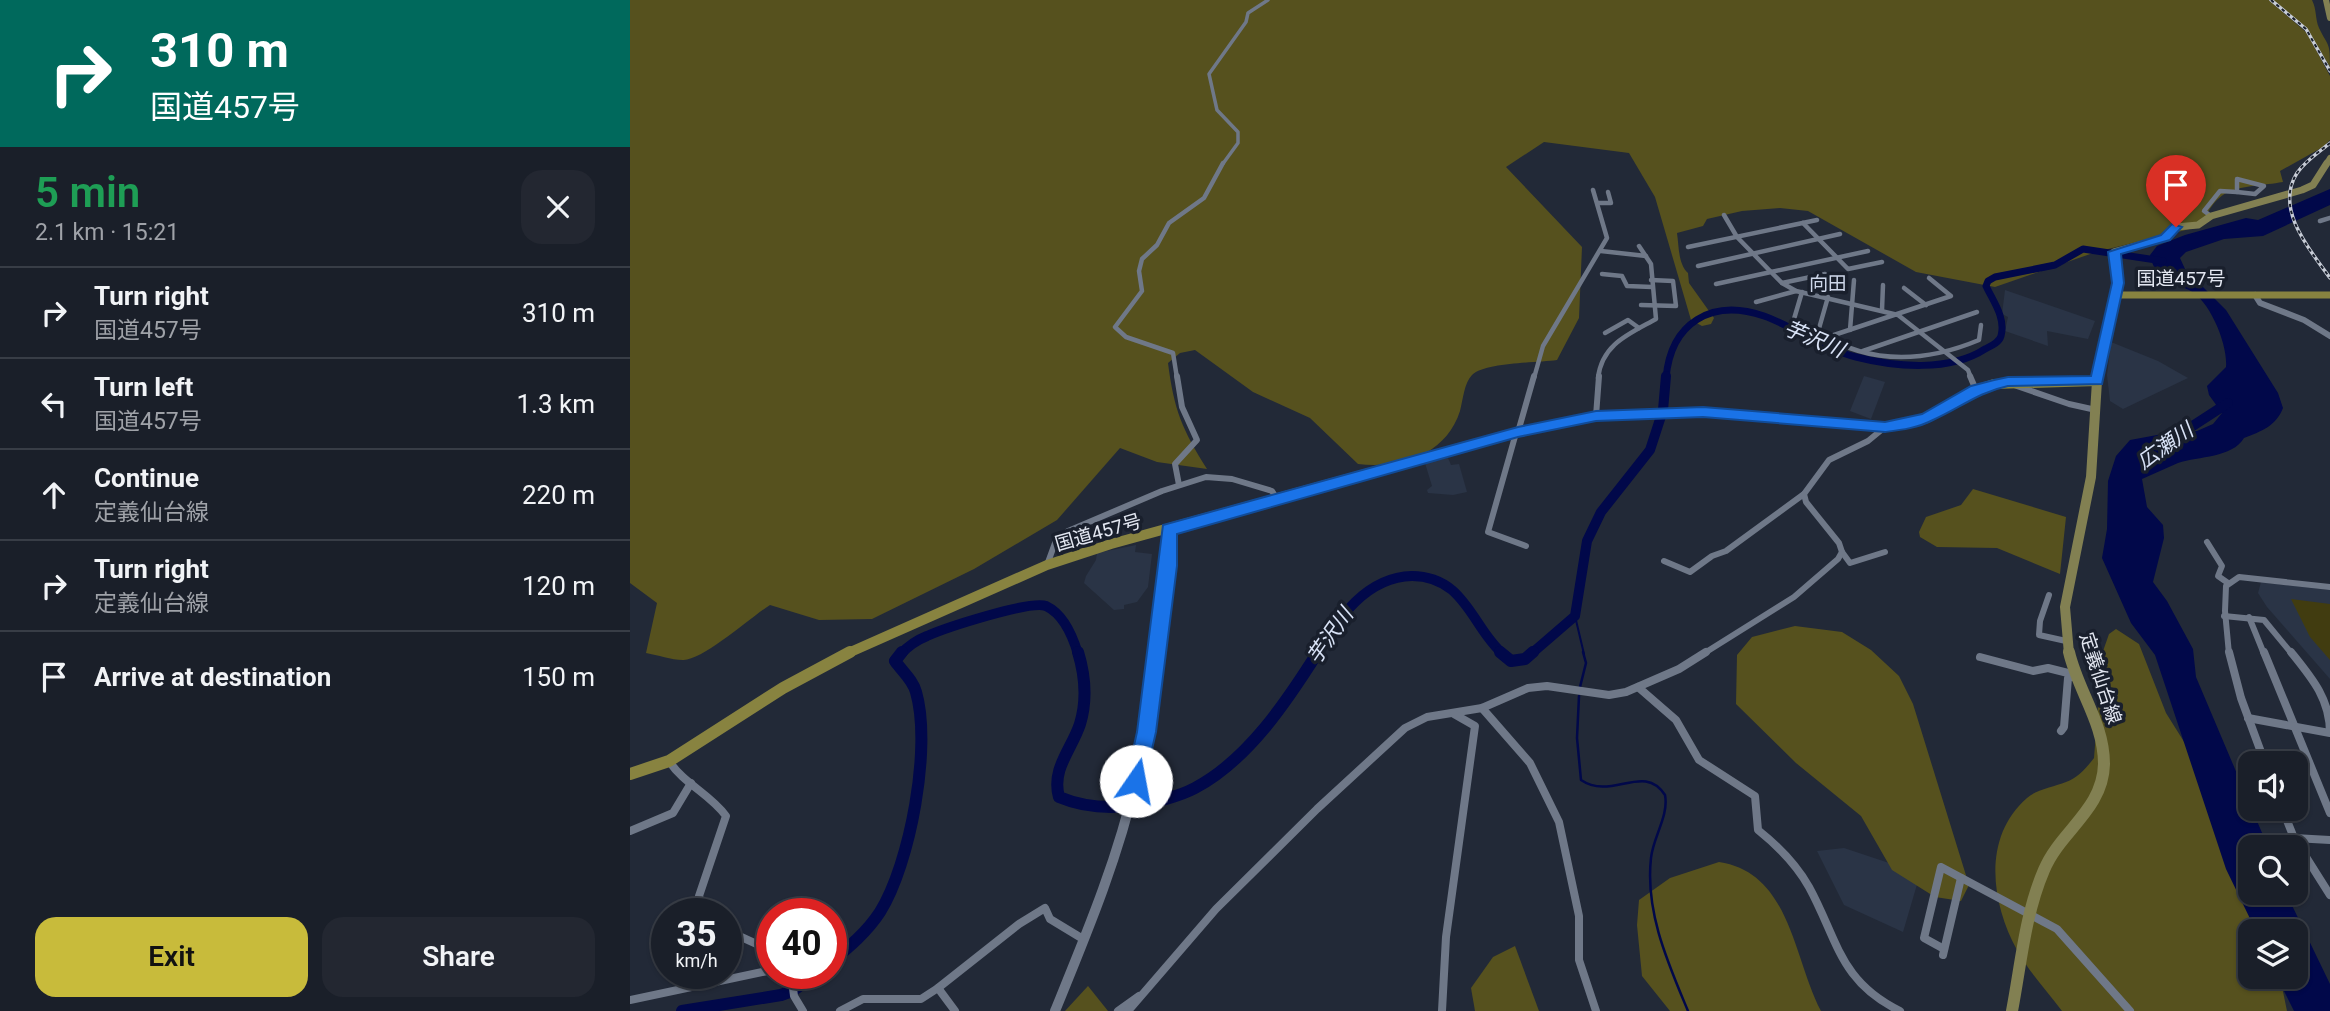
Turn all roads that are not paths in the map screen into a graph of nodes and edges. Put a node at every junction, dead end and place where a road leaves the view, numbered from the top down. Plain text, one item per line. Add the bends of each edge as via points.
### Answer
1 (1268, 0) edge
2 (2326, 0) edge
3 (2330, 18) edge
4 (2330, 158) edge
5 (1593, 190) dead end
6 (1608, 192) dead end
7 (2238, 192) junction
8 (1598, 203) junction
9 (1724, 215) dead end
10 (2211, 216) junction
11 (2330, 218) edge
12 (1817, 220) dead end
13 (2320, 221) dead end
14 (1803, 223) junction
15 (1840, 234) dead end
16 (1737, 237) junction
17 (1819, 239) junction
18 (1616, 246) dead end
19 (1639, 246) dead end
20 (1688, 247) dead end
21 (1601, 251) junction
22 (1868, 251) dead end
23 (1613, 253) junction
24 (1753, 254) junction
25 (1646, 256) junction
26 (1837, 258) junction
27 (1882, 262) dead end
28 (1698, 266) dead end
29 (1771, 272) junction
30 (1602, 274) dead end
31 (1825, 274) dead end
32 (1929, 278) dead end
33 (1854, 280) dead end
34 (1652, 284) junction
35 (1716, 284) dead end
36 (1782, 284) junction
37 (1883, 285) dead end
38 (1904, 288) dead end
39 (1799, 291) junction
40 (2115, 295) junction
41 (2255, 295) junction
42 (2330, 295) edge
43 (1828, 298) junction
44 (1756, 302) dead end
45 (1854, 304) junction
46 (1641, 305) dead end
47 (1926, 305) junction
48 (1654, 306) junction
49 (1882, 310) junction
50 (1977, 312) dead end
51 (1898, 315) junction
52 (1794, 319) dead end
53 (1981, 325) dead end
54 (1639, 328) junction
55 (1850, 330) junction
56 (1919, 331) junction
57 (1605, 333) dead end
58 (2330, 336) edge
59 (1825, 338) junction
60 (1861, 352) junction
61 (1949, 354) junction
62 (2097, 381) junction
63 (2008, 382) junction
64 (1976, 390) junction
65 (2096, 410) junction
66 (1596, 416) junction
67 (1885, 427) junction
68 (1517, 432) junction
69 (1179, 485) junction
70 (1804, 494) junction
71 (1277, 499) junction
72 (1169, 530) junction
73 (2207, 542) dead end
74 (1526, 546) dead end
75 (1842, 552) junction
76 (1885, 552) dead end
77 (1664, 561) dead end
78 (1046, 565) junction
79 (2228, 583) junction
80 (2330, 587) edge
81 (2049, 594) dead end
82 (2224, 616) junction
83 (2249, 617) junction
84 (2066, 641) junction
85 (1980, 657) dead end
86 (2078, 676) junction
87 (1638, 687) junction
88 (1482, 708) junction
89 (1452, 713) junction
90 (2248, 718) junction
91 (2292, 724) junction
92 (2061, 731) dead end
93 (2330, 733) edge
94 (2260, 751) edge
95 (669, 761) junction
96 (630, 774) edge
97 (691, 783) junction
98 (2330, 813) edge
99 (630, 831) edge
100 (2308, 839) edge
101 (2330, 840) edge
102 (2308, 860) edge
103 (1961, 878) junction
104 (2330, 895) edge
105 (699, 898) edge
106 (2031, 915) junction
107 (1083, 939) junction
108 (756, 973) edge
109 (938, 988) junction
110 (793, 989) edge
111 (1147, 991) junction
112 (630, 1000) edge
113 (803, 1011) edge
114 (839, 1011) edge
115 (955, 1011) edge
116 (1055, 1011) edge
117 (1118, 1011) edge
118 (1128, 1011) edge
119 (1442, 1011) edge
120 (1596, 1011) edge
121 (1900, 1011) edge
122 (2012, 1011) edge
123 (2130, 1011) edge

1 - 69 street via 1248,13 1210,71 1217,110 1238,132 1238,143 1204,198 1169,223 1157,246 1142,259 1142,291 1115,324 1117,332 1126,337 1173,353 1182,407 1197,440 1175,464
2 - 3 main road
4 - 10 main road via 2310,187
5 - 8 street
6 - 8 street via 1611,203
7 - 7 street via 2255,194 2264,186 2236,179
7 - 10 street via 2220,191 2204,211
8 - 21 street via 1608,233
9 - 16 street
10 - 40 main road via 2198,225 2176,227 2165,238 2114,252
11 - 13 street
12 - 14 street
14 - 16 street
14 - 17 street
15 - 17 street
16 - 20 street
16 - 24 street
17 - 24 street
17 - 26 street
18 - 23 street
19 - 25 street
21 - 23 street
21 - 68 street via 1543,346
22 - 26 street
23 - 25 street
24 - 28 street
24 - 29 street
25 - 34 street
26 - 27 street via 1848,269
26 - 29 street
29 - 35 street
29 - 36 street
30 - 34 street via 1622,275 1627,286
31 - 36 street
32 - 47 street via 1951,296
33 - 45 street
34 - 48 street
34 - 48 street via 1673,281 1676,306
36 - 39 street
37 - 49 street
38 - 47 street
39 - 43 street
39 - 44 street
39 - 52 street
40 - 41 highway, 国道457号
40 - 62 highway, 国道457号
41 - 42 highway, 国道457号
41 - 58 street via 2265,306
43 - 45 street
43 - 59 street via 1818,332
45 - 49 street
45 - 55 street
46 - 48 street
47 - 51 street
48 - 54 street via 1656,319
49 - 51 street
50 - 56 street
51 - 55 street
51 - 56 street
53 - 61 street via 1979,340
54 - 57 street via 1628,320
54 - 66 street via 1611,347 1601,361
55 - 59 street
56 - 60 street
56 - 61 street
59 - 60 street
60 - 61 street via 1912,359
61 - 64 street via 1968,370
62 - 63 highway, 国道457号
62 - 65 main road, 定義仙台線
63 - 64 highway, 国道457号
63 - 65 street
64 - 67 highway, 国道457号 via 1927,418
65 - 84 main road, 定義仙台線 via 2087,505 2065,607
66 - 67 highway, 国道457号 via 1703,412
66 - 68 highway, 国道457号
67 - 70 street via 1829,460
68 - 71 highway, 国道457号
68 - 74 street via 1488,532
69 - 71 street via 1219,477 1272,491
69 - 78 street via 1068,531 1055,543
70 - 75 street
70 - 77 street via 1690,572
71 - 72 highway, 国道457号
72 - 78 highway, 国道457号
72 - 107 street via 1168,566 1136,781 1102,897
73 - 79 street via 2222,566 2218,576
75 - 76 street via 1850,563
75 - 87 street via 1794,597 1679,669
78 - 95 highway, 国道457号 via 838,658
79 - 80 street via 2247,577
79 - 82 street
81 - 84 street via 2039,635
82 - 83 street
82 - 90 street via 2232,677
83 - 91 street
83 - 93 street via 2264,620 2312,678 2330,712
84 - 86 main road, 定義仙台線
85 - 86 street via 2033,671 2048,668
86 - 92 street via 2068,678
86 - 106 main road, 定義仙台線 via 2102,746 2100,787 2053,852
87 - 88 street via 1621,694 1528,688
87 - 121 street via 1676,720 1699,760 1755,796 1758,830 1785,854 1810,889 1840,956 1871,997
88 - 89 street
88 - 120 street via 1530,763 1559,822 1579,916 1579,960
89 - 111 street via 1413,724 1368,762 1216,909
89 - 119 street via 1475,726 1447,937
90 - 91 street
90 - 94 street
91 - 93 street
91 - 98 street
95 - 96 highway, 国道457号
95 - 97 street via 676,773
97 - 99 street via 673,813
97 - 105 street via 726,816
100 - 101 street
102 - 104 street
103 - 103 street via 1944,952 1924,938 1941,867
103 - 106 street
106 - 122 main road, 定義仙台線
106 - 123 street via 2057,929
107 - 109 street via 1050,919 1045,908
107 - 116 street
108 - 112 street
109 - 114 street via 921,999 863,999
109 - 115 street
110 - 113 street
111 - 117 street
111 - 118 street

